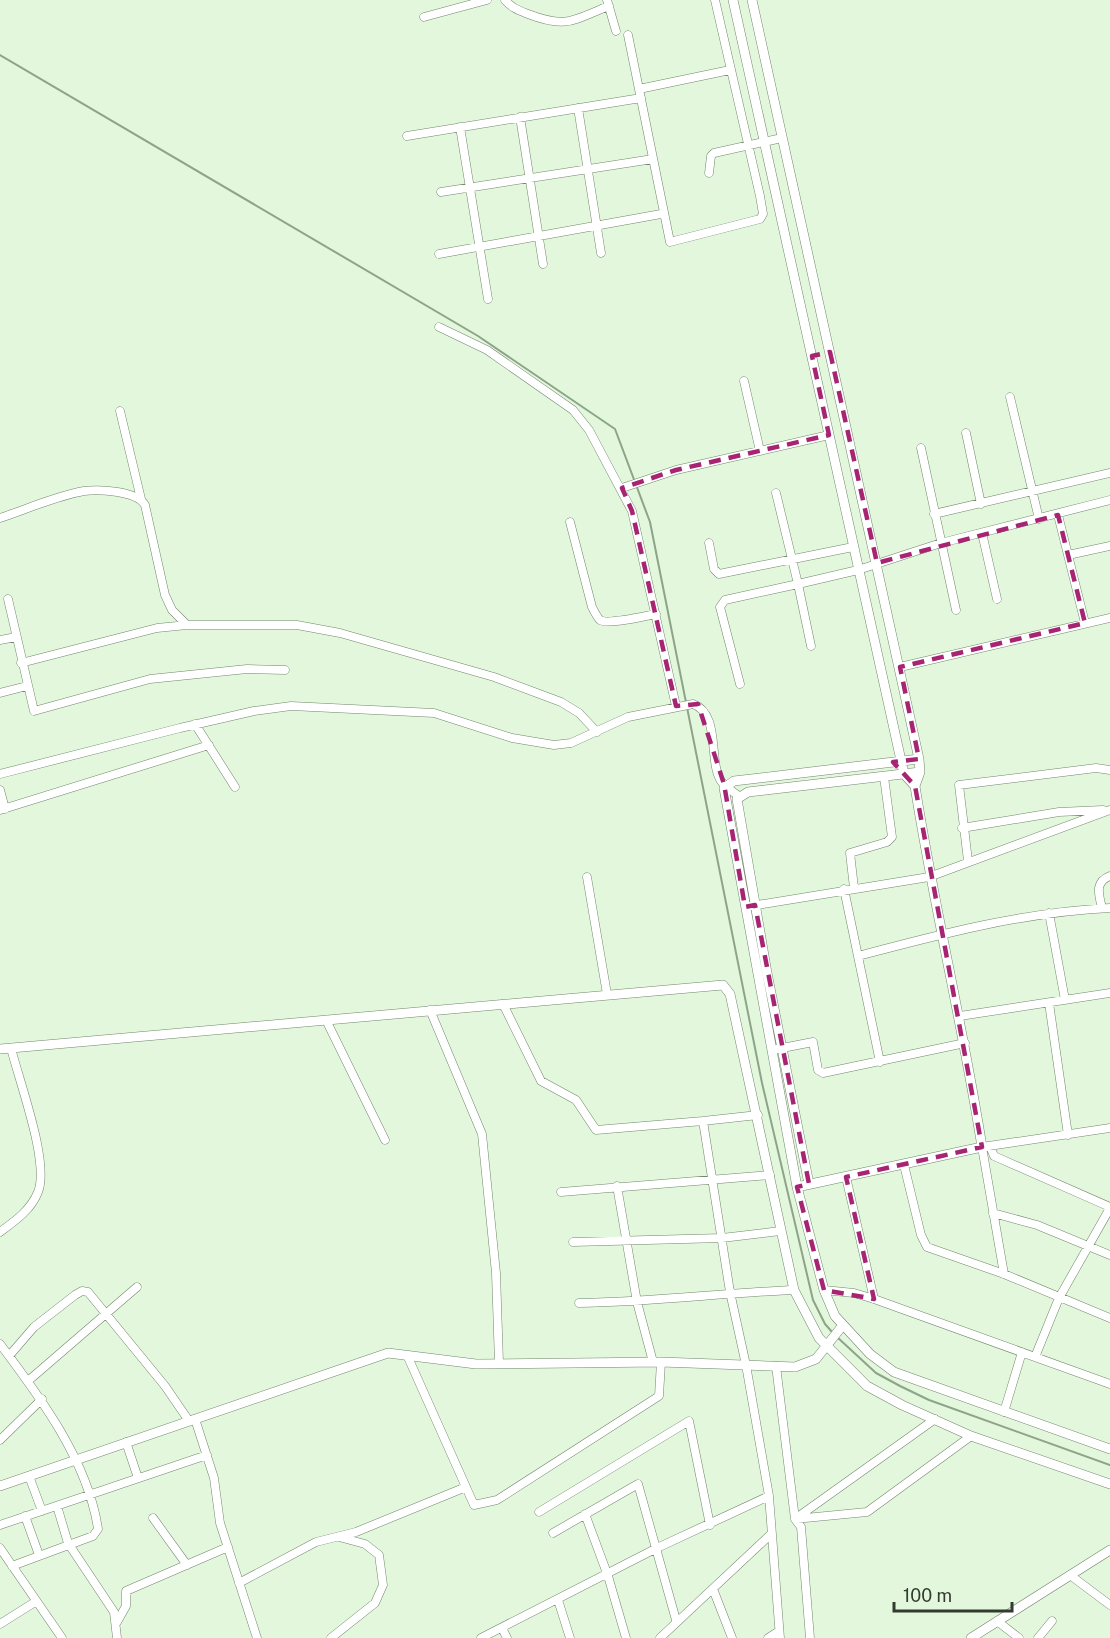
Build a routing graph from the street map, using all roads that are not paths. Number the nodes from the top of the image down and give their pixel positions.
1 (487, 0) edge
2 (505, 0) edge
3 (715, 0) edge
4 (733, 0) edge
5 (752, 0) edge
6 (608, 3) edge
7 (424, 17) dead end
8 (616, 31) dead end
9 (628, 35) dead end
10 (730, 70) junction
11 (639, 89) junction
12 (641, 98) junction
13 (578, 108) junction
14 (776, 109) junction
15 (758, 113) junction
16 (520, 117) junction
17 (460, 127) junction
18 (407, 136) dead end
19 (782, 138) junction
20 (764, 142) junction
21 (748, 146) junction
22 (653, 159) junction
23 (588, 169) junction
24 (709, 173) dead end
25 (530, 178) junction
26 (470, 187) junction
27 (441, 192) dead end
28 (661, 214) dead end
29 (597, 227) junction
30 (539, 237) junction
31 (480, 247) junction
32 (601, 253) dead end
33 (439, 254) dead end
34 (543, 264) dead end
35 (488, 299) dead end
36 (439, 327) dead end
37 (830, 352) junction
38 (812, 356) junction
39 (744, 381) dead end
40 (1010, 397) dead end
41 (120, 411) dead end
42 (966, 433) dead end
43 (829, 435) junction
44 (921, 448) dead end
45 (760, 451) junction
46 (1110, 473) edge
47 (622, 488) junction
48 (1033, 492) junction
49 (776, 494) dead end
50 (141, 498) junction
51 (1110, 500) edge
52 (981, 504) junction
53 (934, 514) junction
54 (1058, 514) junction
55 (0, 518) edge
56 (1039, 519) junction
57 (570, 522) dead end
58 (982, 533) junction
59 (709, 543) dead end
60 (942, 543) junction
61 (1110, 546) edge
62 (854, 547) junction
63 (1068, 555) junction
64 (792, 560) junction
65 (877, 563) junction
66 (858, 570) junction
67 (798, 584) junction
68 (8, 599) dead end
69 (997, 599) dead end
70 (956, 610) dead end
71 (656, 614) junction
72 (1110, 618) edge
73 (1085, 623) junction
74 (187, 625) junction
75 (16, 637) junction
76 (0, 640) edge
77 (812, 646) dead end
78 (21, 663) junction
79 (900, 667) junction
80 (285, 670) dead end
81 (740, 684) dead end
82 (27, 686) junction
83 (0, 693) edge
84 (683, 705) junction
85 (195, 724) junction
86 (597, 732) junction
87 (208, 745) junction
88 (919, 759) junction
89 (902, 761) junction
90 (1110, 770) edge
91 (920, 772) junction
92 (0, 774) edge
93 (904, 774) junction
94 (884, 777) junction
95 (725, 785) junction
96 (915, 786) junction
97 (235, 787) dead end
98 (0, 790) edge
99 (739, 796) junction
100 (3, 809) edge
101 (1110, 810) edge
102 (962, 828) junction
103 (968, 861) junction
104 (1110, 876) edge
105 (587, 877) dead end
106 (929, 877) junction
107 (854, 888) junction
108 (844, 889) junction
109 (755, 905) junction
110 (745, 907) junction
111 (1106, 908) edge
112 (1049, 913) junction
113 (942, 934) junction
114 (858, 956) junction
115 (1110, 993) edge
116 (607, 994) junction
117 (1065, 1000) junction
118 (1049, 1003) junction
119 (503, 1004) junction
120 (430, 1010) junction
121 (960, 1016) junction
122 (326, 1020) junction
123 (965, 1043) junction
124 (782, 1047) junction
125 (0, 1048) edge
126 (10, 1048) junction
127 (772, 1050) junction
128 (880, 1062) junction
129 (758, 1115) junction
130 (704, 1121) junction
131 (1110, 1128) edge
132 (1068, 1135) junction
133 (385, 1140) dead end
134 (986, 1147) junction
135 (904, 1165) junction
136 (770, 1175) junction
137 (846, 1177) junction
138 (711, 1180) junction
139 (809, 1184) junction
140 (617, 1186) junction
141 (797, 1186) junction
142 (561, 1192) dead end
143 (1110, 1208) edge
144 (993, 1213) junction
145 (0, 1232) edge
146 (780, 1232) junction
147 (722, 1238) junction
148 (625, 1240) junction
149 (573, 1242) dead end
150 (1087, 1246) junction
151 (1110, 1255) edge
152 (1004, 1274) junction
153 (137, 1287) dead end
154 (794, 1290) junction
155 (824, 1290) junction
156 (730, 1292) junction
157 (1059, 1298) junction
158 (874, 1299) junction
159 (637, 1302) junction
160 (579, 1303) dead end
161 (105, 1313) junction
162 (1110, 1318) edge
163 (843, 1325) junction
164 (0, 1344) edge
165 (826, 1346) junction
166 (1022, 1352) junction
167 (407, 1355) junction
168 (9, 1356) junction
169 (1035, 1357) junction
170 (657, 1362) junction
171 (499, 1363) junction
172 (746, 1365) junction
173 (776, 1366) junction
174 (28, 1381) junction
175 (1110, 1384) edge
176 (42, 1399) junction
177 (1004, 1412) junction
178 (935, 1419) junction
179 (192, 1420) junction
180 (971, 1436) junction
181 (0, 1440) edge
182 (126, 1442) junction
183 (1110, 1449) edge
184 (207, 1455) junction
185 (74, 1460) junction
186 (29, 1476) junction
187 (138, 1478) junction
188 (1110, 1484) edge
189 (0, 1486) edge
190 (466, 1487) junction
191 (88, 1495) junction
192 (768, 1496) junction
193 (57, 1506) junction
194 (42, 1510) junction
195 (540, 1512) dead end
196 (585, 1514) junction
197 (25, 1516) junction
198 (153, 1518) dead end
199 (795, 1519) junction
200 (0, 1525) edge
201 (710, 1525) junction
202 (553, 1533) dead end
203 (770, 1535) junction
204 (337, 1536) junction
205 (68, 1543) junction
206 (228, 1547) junction
207 (0, 1548) edge
208 (657, 1548) junction
209 (1110, 1550) edge
210 (39, 1555) junction
211 (187, 1565) junction
212 (12, 1566) junction
213 (608, 1575) junction
214 (1070, 1575) junction
215 (239, 1583) junction
216 (713, 1589) junction
217 (558, 1600) junction
218 (35, 1602) junction
219 (1110, 1605) edge
220 (676, 1620) junction
221 (1052, 1621) dead end
222 (117, 1622) junction
223 (997, 1622) junction
224 (0, 1624) edge
225 (502, 1628) junction
226 (780, 1634) edge
227 (62, 1638) edge
228 (117, 1638) edge
229 (257, 1638) edge
230 (331, 1638) edge
231 (481, 1638) edge
232 (507, 1638) edge
233 (570, 1638) edge
234 (626, 1638) edge
235 (660, 1638) edge
236 (732, 1638) edge
237 (768, 1638) edge
238 (810, 1638) edge
239 (971, 1638) edge
240 (1019, 1638) edge
241 (1038, 1638) edge

1 - 7 street
2 - 6 street
3 - 10 street
4 - 15 street
5 - 14 street
6 - 8 street
9 - 11 street
10 - 11 street
10 - 21 street
11 - 12 street
12 - 13 street
12 - 22 street
13 - 16 street
13 - 23 street
14 - 15 street
14 - 19 street
15 - 20 street
16 - 17 street
16 - 25 street
17 - 18 street
17 - 26 street
19 - 20 street
19 - 37 street
20 - 21 street
20 - 38 street
21 - 22 street
21 - 24 street
22 - 23 street
23 - 25 street
23 - 29 street
25 - 26 street
25 - 30 street
26 - 27 street
26 - 31 street
28 - 29 street
29 - 30 street
29 - 32 street
30 - 31 street
30 - 34 street
31 - 33 street
31 - 35 street
36 - 47 street
37 - 38 street
37 - 65 street
38 - 43 street
39 - 45 street
40 - 48 street
41 - 50 street
42 - 52 street
43 - 45 street
43 - 62 street
44 - 53 street
45 - 47 street
46 - 48 street
47 - 71 street
48 - 52 street
48 - 56 street
49 - 64 street
50 - 55 street
50 - 74 street
51 - 54 street
52 - 53 street
53 - 60 street
54 - 56 street
54 - 63 street
56 - 58 street
57 - 71 street
58 - 60 street
58 - 69 street
59 - 64 street
60 - 65 street
60 - 70 street
61 - 63 street
62 - 64 street
62 - 66 street
63 - 73 street
64 - 67 street
65 - 66 street
65 - 79 street
66 - 67 street
66 - 89 street
67 - 77 street
67 - 81 street
68 - 75 street
71 - 84 street
72 - 73 street
73 - 79 street
74 - 78 street
74 - 86 street
75 - 76 street
75 - 78 street
78 - 82 street
79 - 88 street
80 - 82 street
82 - 83 street
84 - 86 street
84 - 95 street
85 - 86 street
85 - 87 street
85 - 92 street
87 - 97 street
87 - 100 street
88 - 89 street
88 - 91 street
89 - 93 street
89 - 95 street
90 - 102 street
91 - 93 street
91 - 96 street
93 - 94 street
93 - 96 street
94 - 99 street
94 - 107 street
95 - 99 street
95 - 110 street
96 - 106 street
98 - 100 street
99 - 109 street
101 - 102 street
101 - 103 street
102 - 103 street
103 - 106 street
104 - 111 street
105 - 116 street
106 - 107 street
106 - 113 street
107 - 108 street
108 - 109 street
108 - 114 street
109 - 110 street
109 - 124 street
110 - 127 street
111 - 112 street
112 - 113 street
112 - 117 street
113 - 114 street
113 - 121 street
114 - 128 street
115 - 117 street
116 - 119 street
116 - 129 street
117 - 118 street
118 - 121 street
118 - 132 street
119 - 120 street
119 - 130 street
120 - 122 street
120 - 171 street
121 - 123 street
122 - 126 street
122 - 133 street
123 - 128 street
123 - 134 street
124 - 127 street
124 - 128 street
124 - 139 street
125 - 126 street
126 - 145 street
127 - 141 street
129 - 130 street
129 - 136 street
130 - 138 street
131 - 132 street
132 - 134 street
134 - 135 street
134 - 143 street
134 - 144 street
135 - 137 street
135 - 152 street
136 - 138 street
136 - 146 street
137 - 139 street
137 - 158 street
138 - 140 street
138 - 147 street
139 - 141 street
140 - 142 street
140 - 148 street
141 - 155 street
143 - 150 street
144 - 150 street
144 - 152 street
146 - 147 street
146 - 154 street
147 - 148 street
147 - 156 street
148 - 149 street
148 - 159 street
150 - 151 street
150 - 157 street
152 - 157 street
153 - 161 street
154 - 156 street
154 - 165 street
155 - 158 street
155 - 163 street
156 - 159 street
156 - 172 street
157 - 162 street
157 - 169 street
158 - 166 street
159 - 160 street
159 - 170 street
161 - 168 street
161 - 174 street
161 - 179 street
163 - 165 street
163 - 177 street
164 - 168 street
165 - 173 street
165 - 178 street
166 - 169 street
166 - 177 street
167 - 171 street
167 - 179 street
167 - 190 street
168 - 174 street
169 - 175 street
170 - 171 street
170 - 172 street
170 - 190 street
172 - 173 street
172 - 192 street
173 - 199 street
174 - 176 street
176 - 181 street
176 - 185 street
177 - 183 street
178 - 180 street
178 - 199 street
179 - 182 street
179 - 184 street
180 - 188 street
180 - 199 street
182 - 185 street
182 - 187 street
184 - 187 street
184 - 206 street
185 - 186 street
185 - 191 street
186 - 189 street
186 - 194 street
187 - 191 street
190 - 204 street
191 - 193 street
191 - 205 street
192 - 201 street
192 - 203 street
193 - 194 street
193 - 205 street
194 - 197 street
195 - 201 street
196 - 202 street
196 - 208 street
196 - 213 street
197 - 200 street
197 - 210 street
198 - 211 street
199 - 238 street
201 - 208 street
203 - 216 street
203 - 226 street
204 - 215 street
204 - 230 street
205 - 210 street
205 - 222 street
206 - 211 street
206 - 215 street
207 - 212 street
208 - 213 street
208 - 220 street
209 - 214 street
210 - 212 street
211 - 222 street
212 - 218 street
213 - 217 street
213 - 234 street
214 - 219 street
214 - 223 street
215 - 229 street
216 - 220 street
216 - 236 street
217 - 225 street
217 - 233 street
218 - 224 street
218 - 227 street
220 - 235 street
221 - 241 street
222 - 228 street
223 - 239 street
223 - 240 street
225 - 231 street
225 - 232 street
226 - 237 street

